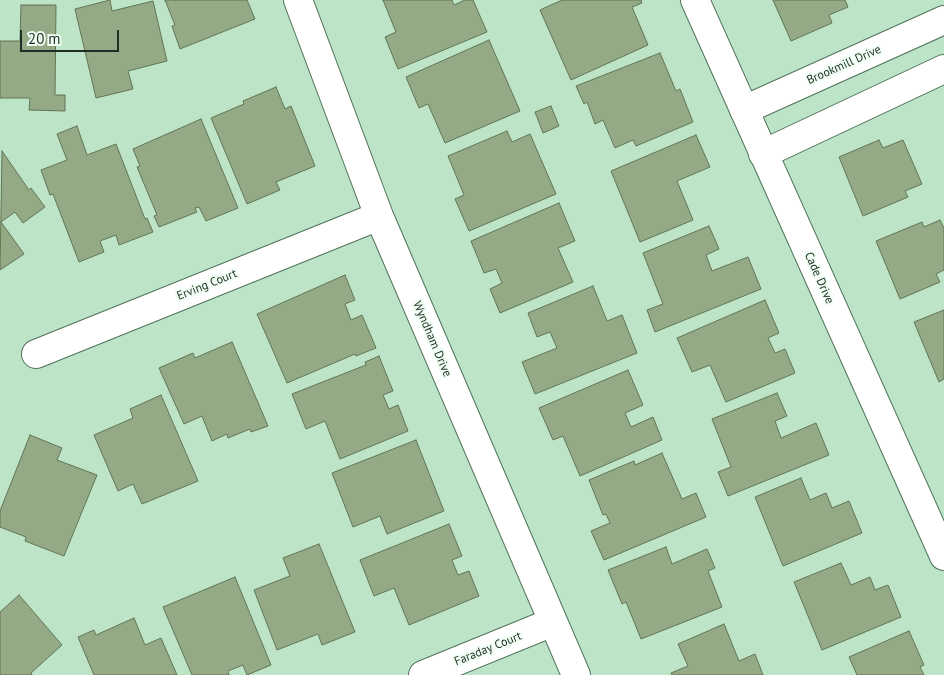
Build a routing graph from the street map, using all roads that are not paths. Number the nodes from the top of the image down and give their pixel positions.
1 (298, 0) edge
2 (695, 0) edge
3 (944, 20) edge
4 (944, 69) edge
5 (744, 110) junction
6 (764, 154) junction
7 (379, 216) junction
8 (36, 354) dead end
9 (944, 556) edge
10 (553, 622) junction
11 (423, 675) edge
12 (576, 675) edge

1 - 7 street, Wyndham Drive
2 - 5 street, Cade Drive
3 - 5 street, Brookmill Drive
4 - 6 street
5 - 6 street, Cade Drive
6 - 9 street, Cade Drive
7 - 8 street, Erving Court
7 - 10 street, Wyndham Drive
10 - 11 street, Faraday Court
10 - 12 street, Wyndham Drive

